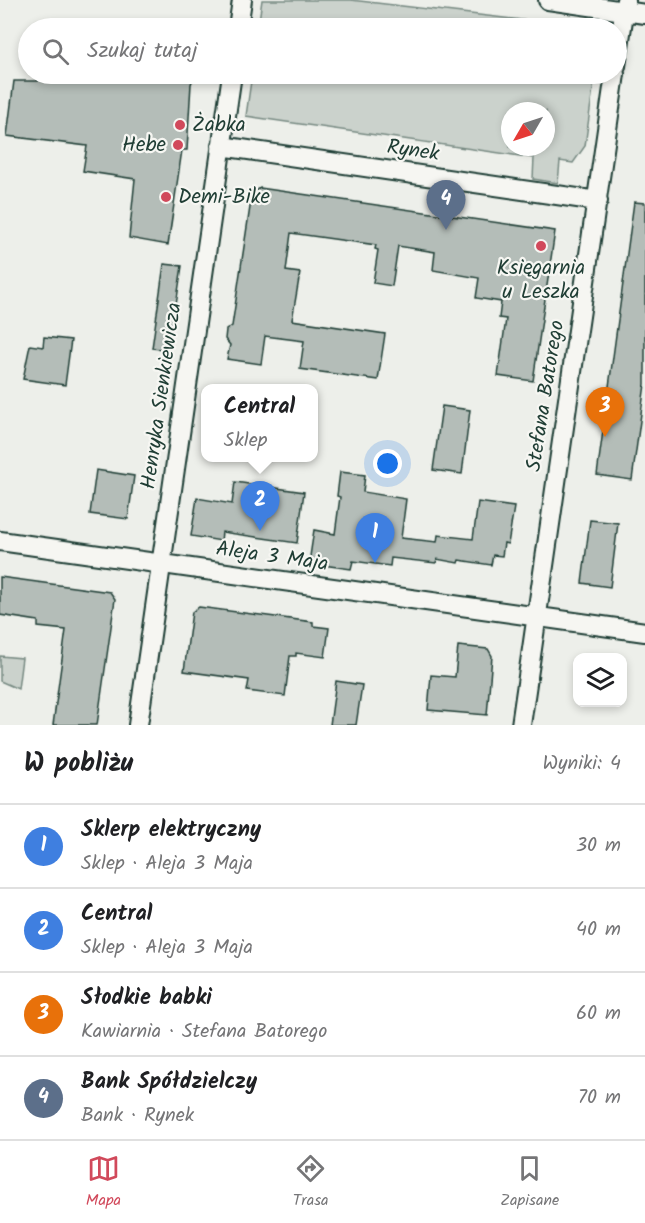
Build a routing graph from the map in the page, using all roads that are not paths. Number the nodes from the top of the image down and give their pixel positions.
1 (242, 0) edge
2 (548, 0) edge
3 (625, 5) edge
4 (645, 14) edge
5 (239, 18) edge
6 (230, 84) edge
7 (614, 84) edge
8 (221, 146) junction
9 (598, 201) junction
10 (0, 542) edge
11 (161, 564) junction
12 (537, 616) junction
13 (645, 632) edge
14 (138, 725) edge
15 (521, 725) edge

1 - 5 street
2 - 3 street
3 - 4 street
6 - 8 street, Henryka Sienkiewicza
7 - 9 street, Stefana Batorego
8 - 9 street, Rynek
8 - 11 street, Henryka Sienkiewicza
9 - 12 street, Stefana Batorego
10 - 11 street, Aleja 3 Maja
11 - 12 street, Aleja 3 Maja
11 - 14 street, Henryka Sienkiewicza
12 - 13 street, Aleja 3 Maja
12 - 15 street, Stefana Batorego

